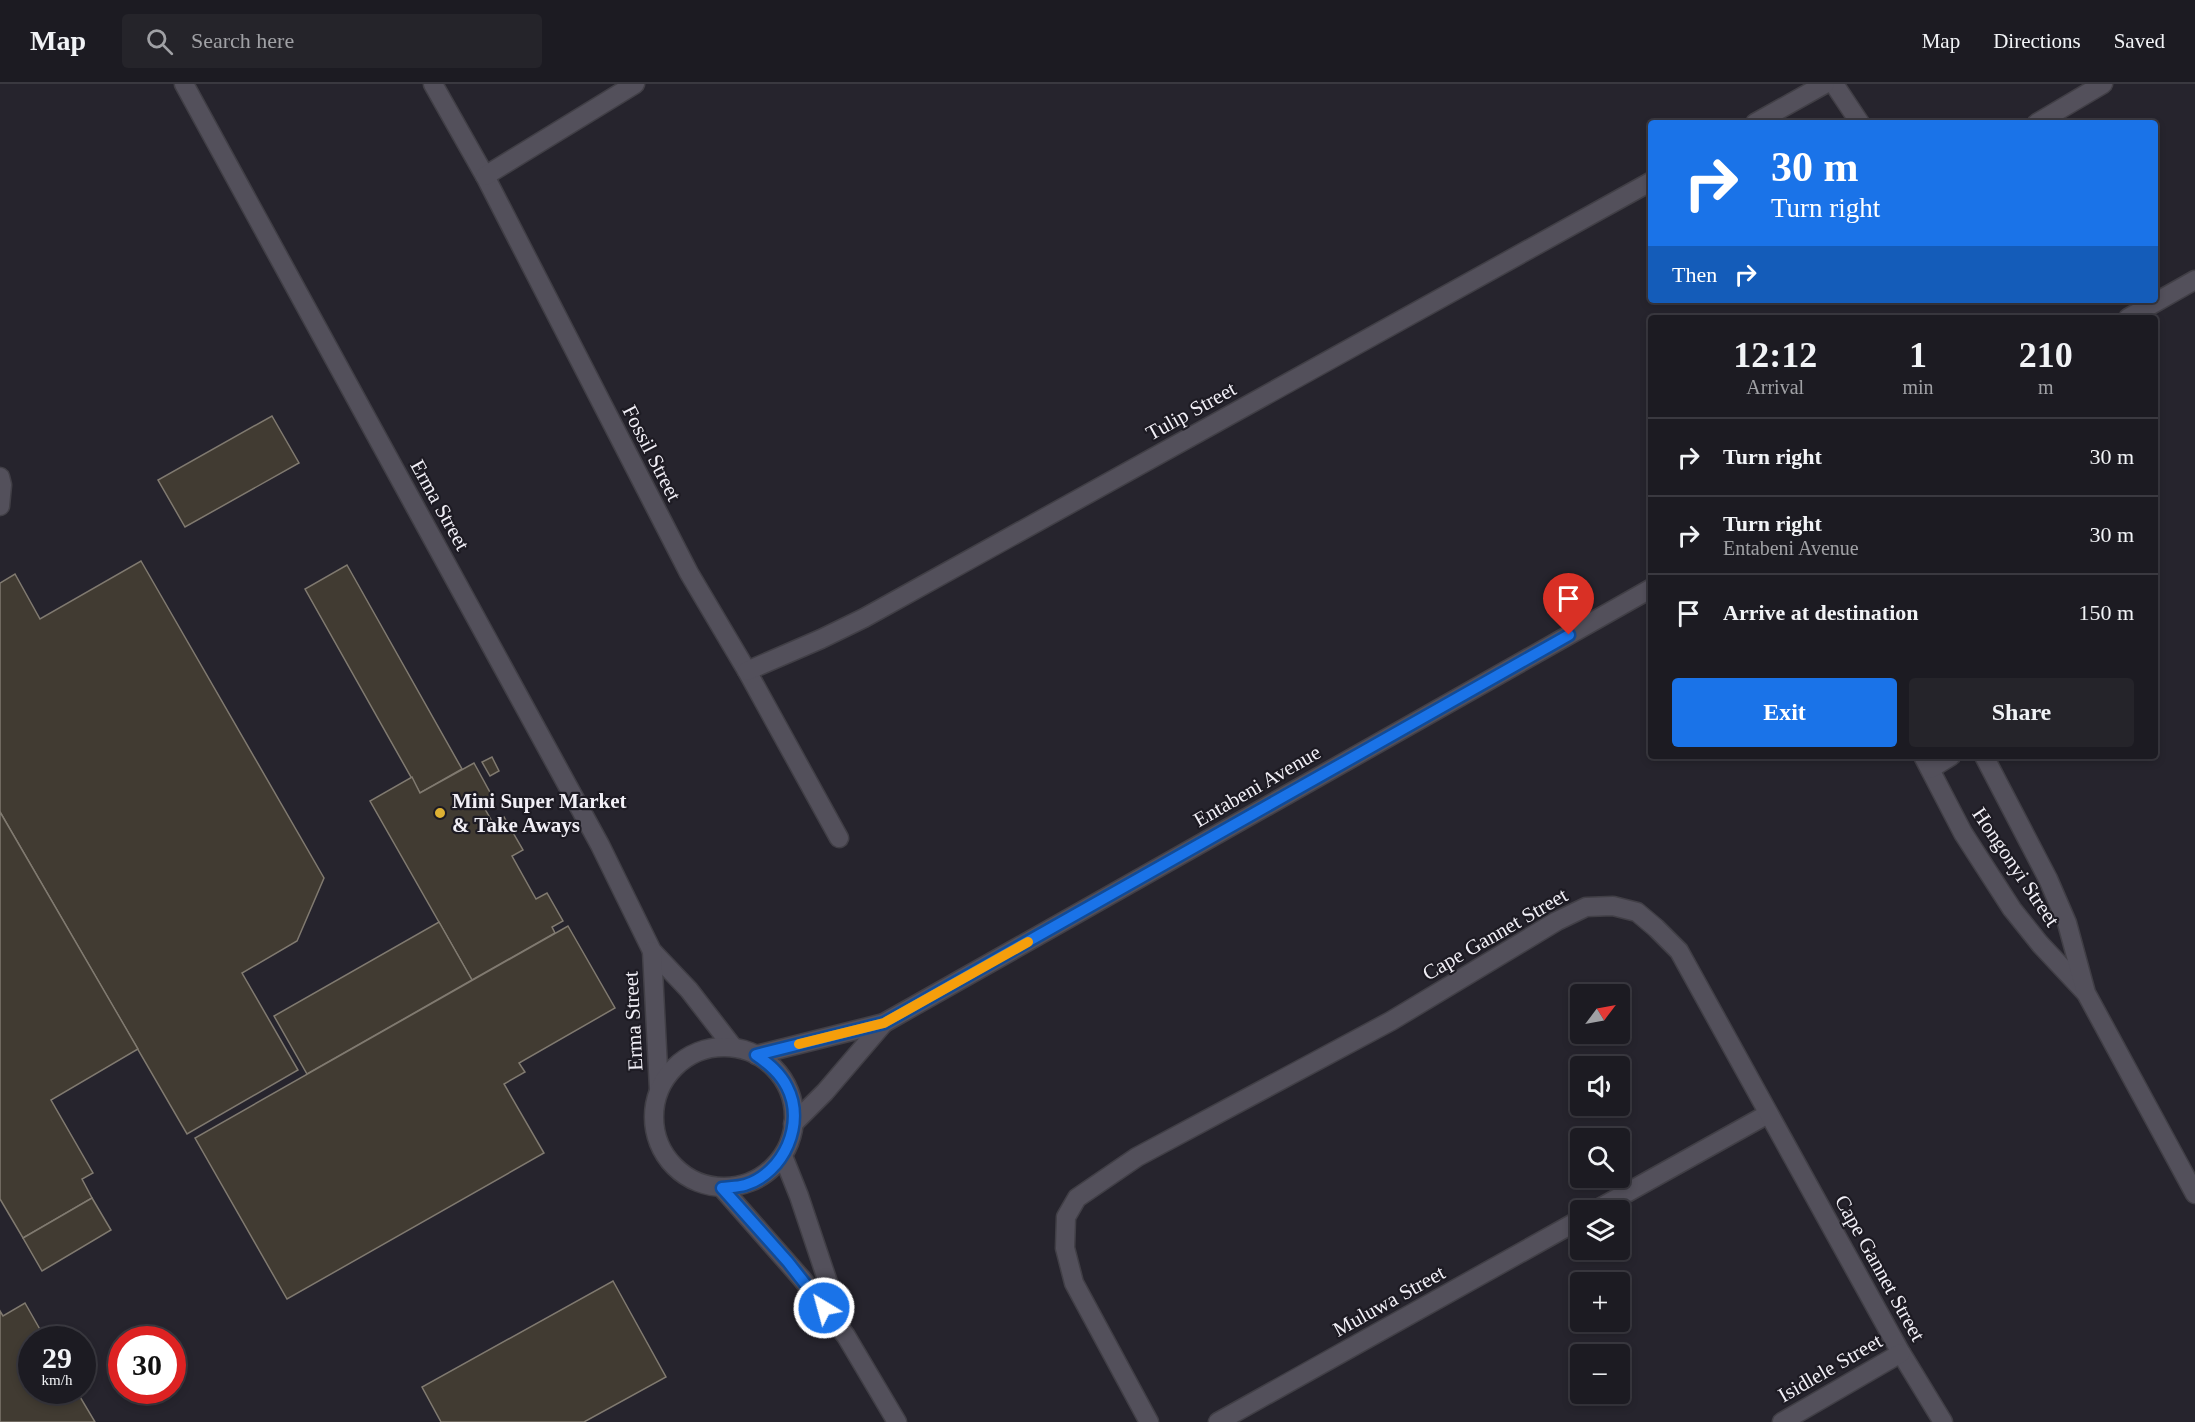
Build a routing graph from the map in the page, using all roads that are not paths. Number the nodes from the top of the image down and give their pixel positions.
1 (184, 84) edge
2 (433, 84) edge
3 (635, 84) edge
4 (1825, 84) edge
5 (1834, 84) edge
6 (2103, 84) edge
7 (1760, 120) edge
8 (1858, 120) edge
9 (2042, 120) edge
10 (485, 176) junction
11 (1648, 183) edge
12 (2195, 280) edge
13 (2158, 301) edge
14 (2154, 303) edge
15 (2133, 315) edge
16 (0, 477) edge
17 (0, 506) edge
18 (1648, 590) edge
19 (747, 670) junction
20 (1986, 759) edge
21 (1926, 762) edge
22 (840, 838) dead end
23 (652, 951) junction
24 (2086, 993) junction
25 (884, 1023) junction
26 (734, 1047) junction
27 (756, 1055) junction
28 (659, 1089) junction
29 (1768, 1114) junction
30 (793, 1124) junction
31 (783, 1156) junction
32 (722, 1188) junction
33 (2195, 1194) edge
34 (1614, 1200) edge
35 (1570, 1225) edge
36 (846, 1336) junction
37 (1901, 1353) junction
38 (897, 1422) edge
39 (1149, 1422) edge
40 (1218, 1422) edge
41 (1782, 1422) edge
42 (1943, 1422) edge

1 - 23 street, Erma Street
2 - 10 street, Fossil Street
3 - 10 street
4 - 7 street
5 - 8 street
6 - 9 street
10 - 19 street, Fossil Street
11 - 19 street, Tulip Street
12 - 13 street
14 - 15 street
16 - 17 street
18 - 25 street, Entabeni Avenue
19 - 22 street, Fossil Street
20 - 24 street, Hongonyi Street
21 - 24 street, Hongonyi Street
23 - 26 street, Erma Street
23 - 28 street, Erma Street
24 - 33 street, Hongonyi Street
25 - 27 street, Entabeni Avenue
25 - 30 street, Entabeni Avenue
26 - 27 street
26 - 28 street
27 - 30 street
28 - 32 street
29 - 34 street
29 - 37 street, Cape Gannet Street
29 - 39 street, Cape Gannet Street
30 - 31 street
31 - 32 street
31 - 36 street
32 - 36 street
35 - 40 street, Muluwa Street
36 - 38 street
37 - 41 street, Isidlele Street
37 - 42 street, Cape Gannet Street

